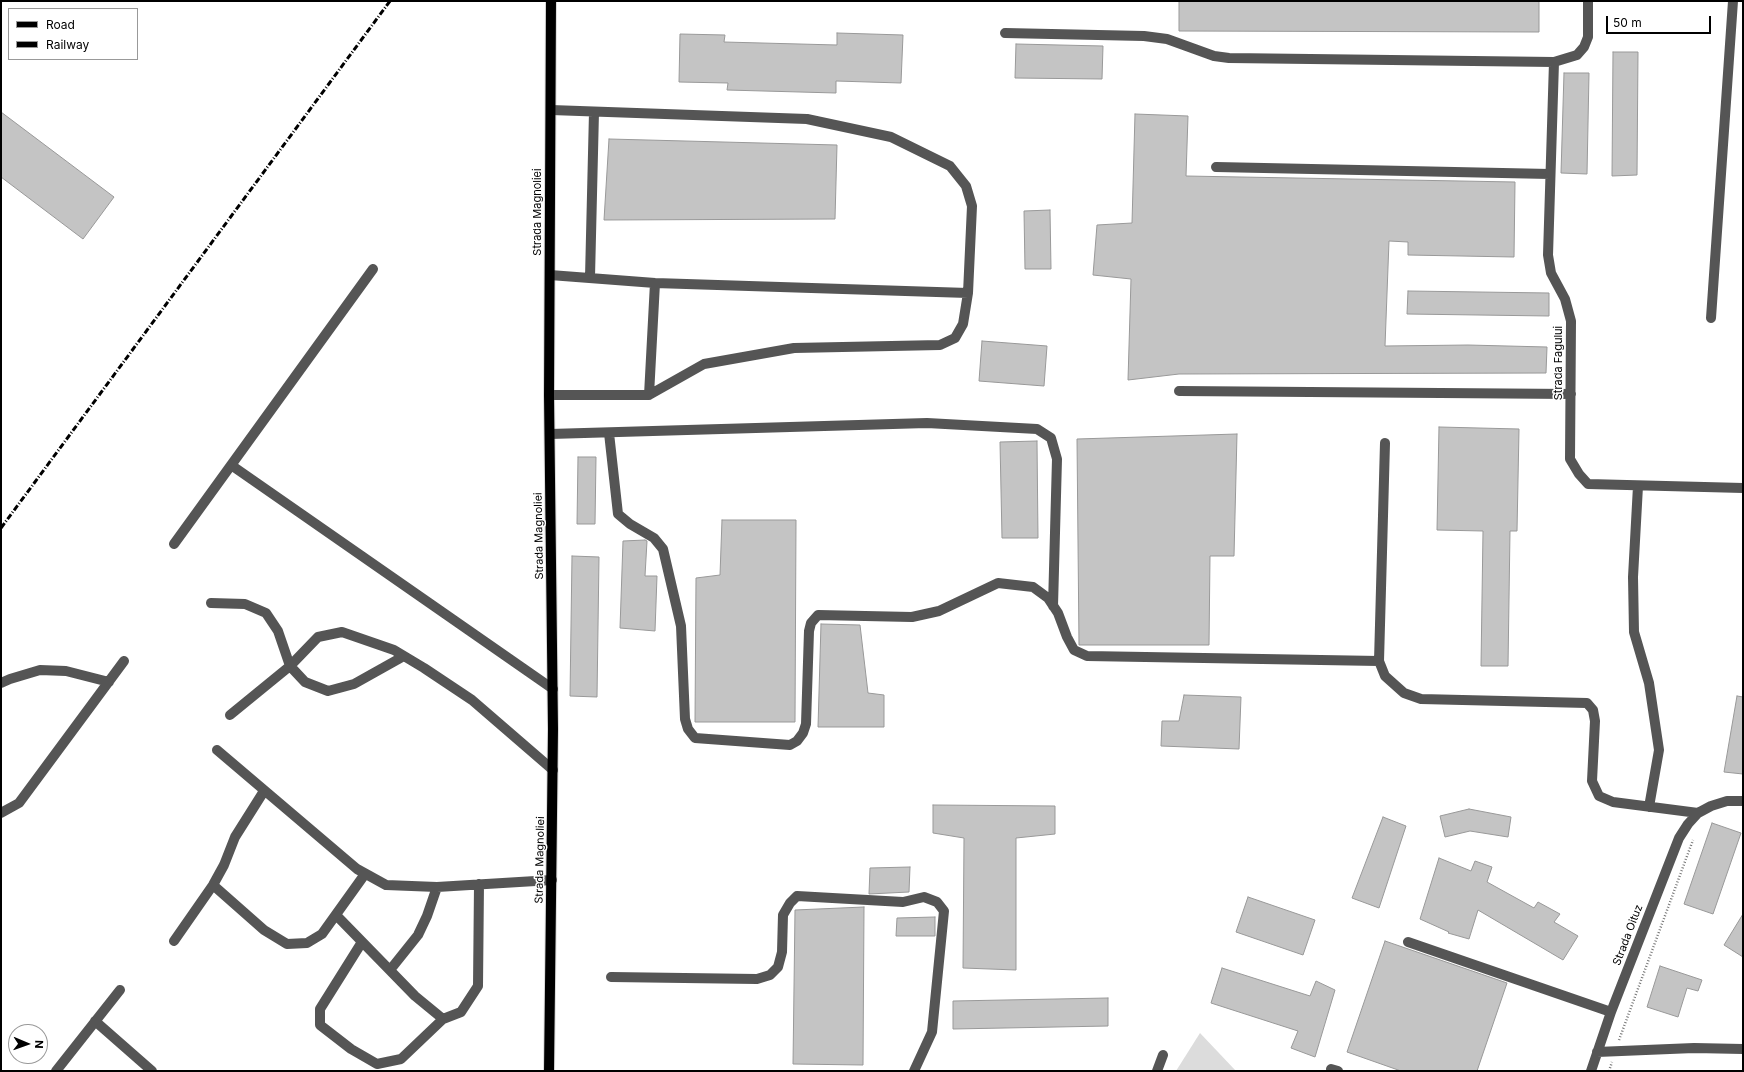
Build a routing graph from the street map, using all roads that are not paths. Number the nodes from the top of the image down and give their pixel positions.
1 (551, 1) edge
2 (1588, 1) edge
3 (1733, 1) edge
4 (1005, 33) dead end
5 (1554, 62) junction
6 (551, 110) junction
7 (594, 112) junction
8 (1216, 167) dead end
9 (1550, 174) junction
10 (373, 269) dead end
11 (550, 275) junction
12 (590, 277) junction
13 (655, 283) junction
14 (968, 293) junction
15 (1711, 318) dead end
16 (1179, 391) dead end
17 (1571, 394) junction
18 (549, 395) junction
19 (649, 395) junction
20 (609, 433) junction
21 (550, 434) junction
22 (1385, 443) dead end
23 (231, 465) junction
24 (1638, 486) junction
25 (1743, 488) edge
26 (174, 544) dead end
27 (211, 603) dead end
28 (1053, 606) junction
29 (404, 656) junction
30 (124, 661) dead end
31 (1379, 661) junction
32 (290, 666) junction
33 (109, 682) junction
34 (1, 683) edge
35 (553, 689) junction
36 (230, 715) dead end
37 (217, 750) dead end
38 (553, 770) junction
39 (264, 791) junction
40 (1743, 801) edge
41 (1650, 807) junction
42 (1, 813) edge
43 (1698, 813) junction
44 (365, 874) junction
45 (552, 880) junction
46 (479, 884) junction
47 (213, 886) junction
48 (438, 886) junction
49 (336, 915) junction
50 (174, 941) dead end
51 (362, 942) junction
52 (1408, 942) dead end
53 (390, 970) junction
54 (611, 977) dead end
55 (120, 990) dead end
56 (1611, 1012) junction
57 (443, 1019) junction
58 (95, 1021) junction
59 (1743, 1049) edge
60 (1597, 1052) junction
61 (1163, 1055) dead end
62 (56, 1071) edge
63 (152, 1071) edge
64 (549, 1071) edge
65 (914, 1071) edge
66 (1158, 1071) edge
67 (1590, 1071) edge

1 - 6 main road, Strada Magnoliei
2 - 5 street
3 - 15 street
4 - 5 street
5 - 9 street, Strada Fagului
6 - 7 street
6 - 11 main road, Strada Magnoliei
7 - 12 street
7 - 14 street
8 - 9 street
9 - 17 street, Strada Fagului
10 - 23 street
11 - 12 street
11 - 18 main road, Strada Magnoliei
12 - 13 street
13 - 14 street
13 - 19 street
14 - 19 street
16 - 17 street
17 - 24 street, Strada Fagului
18 - 19 street
18 - 21 main road, Strada Magnoliei
20 - 21 street
20 - 28 street
20 - 28 street
21 - 35 main road, Strada Magnoliei
22 - 31 street
23 - 26 street
23 - 35 street
24 - 25 street, Strada Fagului
24 - 41 street
27 - 32 street
28 - 31 street
29 - 32 street
29 - 32 street
29 - 38 street
30 - 33 street
31 - 41 street
32 - 36 street
33 - 34 street
33 - 42 street
35 - 38 main road, Strada Magnoliei
37 - 39 street
38 - 45 main road, Strada Magnoliei
39 - 44 street
39 - 47 street
40 - 43 street
41 - 43 street
43 - 56 street, Strada Oituz
44 - 48 street
44 - 49 street
45 - 46 street
45 - 64 main road, Strada Magnoliei
46 - 48 street
46 - 57 street
47 - 49 street
47 - 50 street
48 - 53 street
49 - 51 street
51 - 53 street
51 - 57 street
52 - 56 street
53 - 57 street
54 - 65 street
55 - 58 street
56 - 60 street, Strada Oituz
58 - 62 street
58 - 63 street
59 - 60 street
60 - 67 street, Strada Oituz
61 - 66 street

